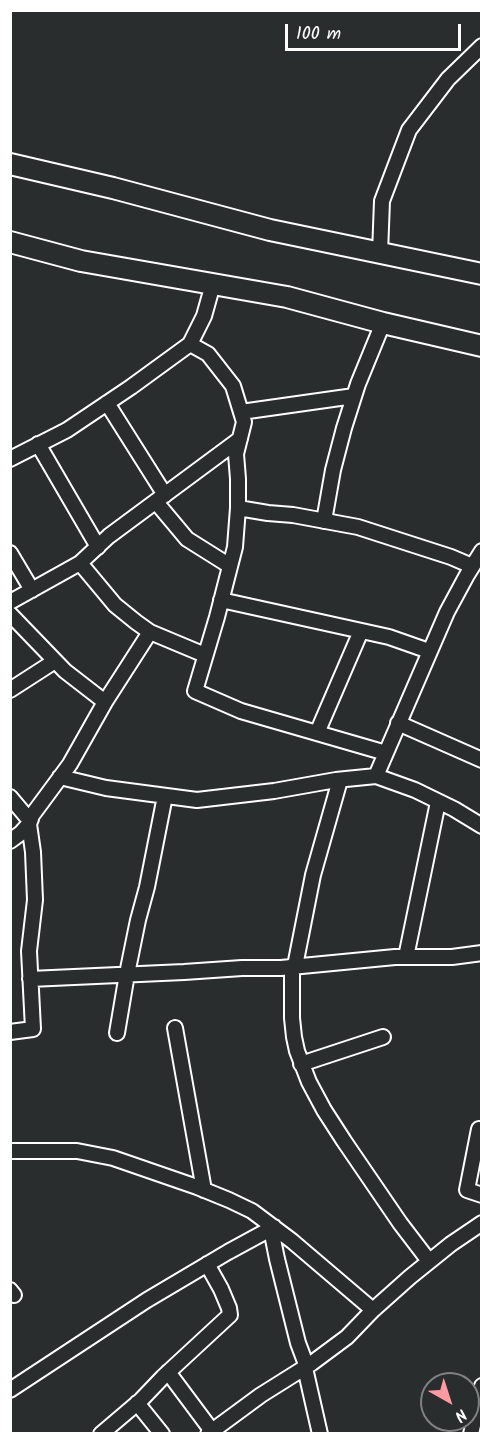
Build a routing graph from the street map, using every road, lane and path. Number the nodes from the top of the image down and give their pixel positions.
1 (482, 46) edge
2 (10, 164) edge
3 (10, 242) edge
4 (380, 253) junction
5 (482, 274) edge
6 (213, 284) junction
7 (383, 323) junction
8 (190, 344) junction
9 (482, 346) edge
10 (354, 396) junction
11 (107, 403) junction
12 (241, 412) junction
13 (240, 439) junction
14 (38, 444) junction
15 (10, 459) edge
16 (160, 498) junction
17 (238, 508) junction
18 (324, 521) junction
19 (98, 547) junction
20 (482, 551) edge
21 (10, 553) edge
22 (80, 563) junction
23 (230, 566) junction
24 (472, 566) junction
25 (32, 590) junction
26 (221, 600) junction
27 (10, 602) edge
28 (10, 614) edge
29 (361, 631) junction
30 (150, 632) junction
31 (429, 651) junction
32 (205, 655) junction
33 (55, 661) junction
34 (10, 690) edge
35 (105, 702) junction
36 (398, 723) junction
37 (317, 733) junction
38 (386, 753) junction
39 (482, 760) edge
40 (376, 776) junction
41 (60, 777) junction
42 (340, 780) junction
43 (165, 796) junction
44 (10, 797) edge
45 (438, 802) junction
46 (31, 819) junction
47 (482, 826) edge
48 (10, 841) edge
49 (482, 953) edge
50 (406, 957) junction
51 (294, 966) junction
52 (127, 974) junction
53 (30, 979) junction
54 (175, 1028) dead end
55 (10, 1032) edge
56 (117, 1033) dead end
57 (383, 1037) dead end
58 (301, 1064) junction
59 (479, 1129) dead end
60 (10, 1151) edge
61 (204, 1190) junction
62 (482, 1195) edge
63 (482, 1223) edge
64 (273, 1228) junction
65 (429, 1262) junction
66 (207, 1264) junction
67 (373, 1310) junction
68 (306, 1367) junction
69 (168, 1372) junction
70 (10, 1389) edge
71 (137, 1403) junction
72 (116, 1429) edge
73 (210, 1432) edge
74 (101, 1434) edge
75 (162, 1434) edge
76 (320, 1434) edge

1 - 4 street
2 - 4 main road
3 - 6 main road
4 - 5 main road
6 - 7 main road
6 - 8 street
7 - 9 main road
7 - 10 street
8 - 11 street
8 - 12 street
10 - 12 street
10 - 18 street
11 - 14 street
11 - 16 street
12 - 13 street
13 - 16 street
13 - 17 street
14 - 15 street
14 - 19 street
16 - 19 street
16 - 23 street
17 - 18 street
17 - 23 street
18 - 24 street
19 - 22 street
20 - 24 street
21 - 25 street
22 - 25 street
22 - 30 street
23 - 26 street
24 - 31 street
25 - 27 street
26 - 29 street
26 - 32 street
28 - 33 street
29 - 31 street
29 - 37 street
30 - 32 street
30 - 35 street
31 - 36 street
32 - 37 street
33 - 34 street
33 - 35 street
35 - 41 street
36 - 38 street
36 - 39 street
37 - 38 street
38 - 40 street
40 - 42 street
40 - 45 street
41 - 43 street
41 - 46 street
42 - 43 street
42 - 51 street
43 - 52 street
44 - 46 street
45 - 47 street
45 - 50 street
46 - 48 street
46 - 53 street
49 - 50 street
50 - 51 street
51 - 52 street
51 - 58 street
52 - 53 street
52 - 56 street
53 - 55 street
54 - 61 street
57 - 58 street
58 - 65 street
59 - 62 street
60 - 61 street
61 - 64 street
63 - 65 street
64 - 66 street
64 - 67 street
64 - 68 street
65 - 67 street
66 - 69 street
66 - 70 street
67 - 68 street
68 - 73 street
68 - 76 street
69 - 71 street
69 - 73 street
71 - 72 street
71 - 75 street
72 - 74 street

